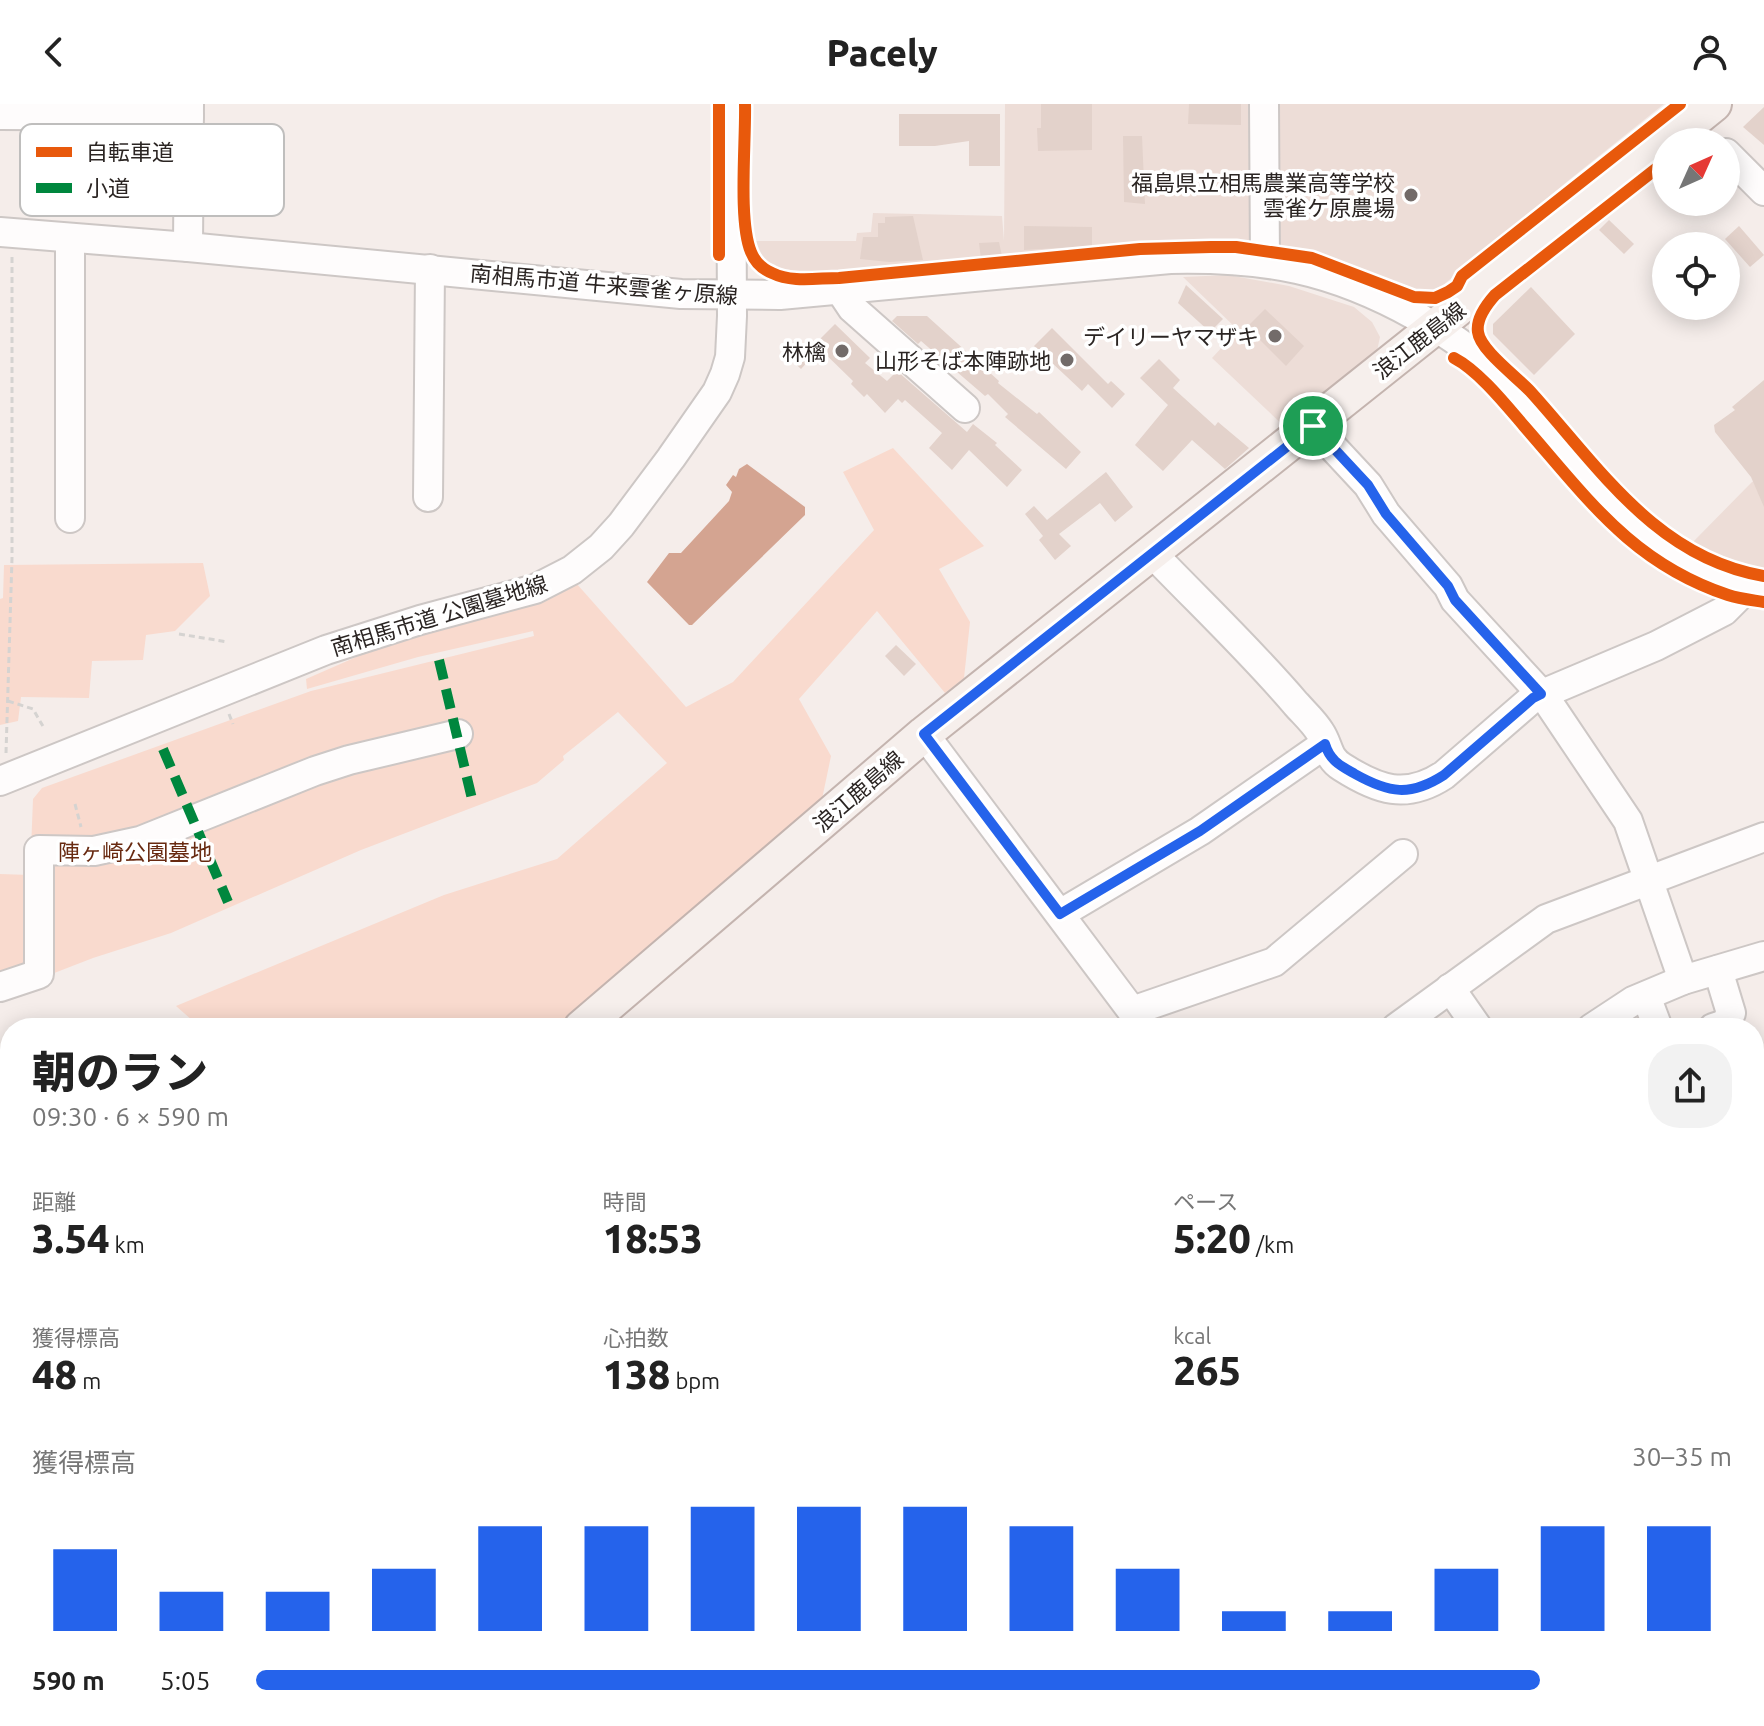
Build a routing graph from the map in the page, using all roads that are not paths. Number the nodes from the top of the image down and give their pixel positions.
1 (731, 104) edge
2 (1264, 104) edge
3 (189, 110) edge
4 (0, 115) edge
5 (1652, 153) edge
6 (1740, 167) edge
7 (1764, 191) edge
8 (188, 216) edge
9 (6, 233) edge
10 (70, 238) junction
11 (188, 247) junction
12 (1265, 261) junction
13 (430, 269) junction
14 (840, 290) junction
15 (732, 296) junction
16 (1435, 327) junction
17 (965, 408) dead end
18 (1313, 426) junction
19 (428, 497) dead end
20 (70, 518) dead end
21 (1152, 553) junction
22 (1754, 586) edge
23 (1541, 694) junction
24 (458, 734) dead end
25 (924, 734) junction
26 (1325, 744) junction
27 (2, 780) edge
28 (1764, 837) edge
29 (1403, 854) dead end
30 (1649, 881) junction
31 (1060, 914) junction
32 (1764, 956) edge
33 (1718, 970) junction
34 (1683, 980) junction
35 (0, 987) edge
36 (1450, 988) junction
37 (1646, 996) junction
38 (593, 1018) edge
39 (1410, 1018) edge
40 (1471, 1018) edge
41 (1609, 1018) edge
42 (1654, 1018) edge
43 (1728, 1018) edge

1 - 15 street, 南相馬市道 公園墓地線
2 - 12 street
3 - 4 street
5 - 16 main road, 浪江鹿島線
6 - 7 street
8 - 11 street
9 - 10 street, 南相馬市道 牛来雲雀ヶ原線
10 - 11 street, 南相馬市道 牛来雲雀ヶ原線
10 - 20 street
11 - 13 street, 南相馬市道 牛来雲雀ヶ原線
12 - 14 street, 南相馬市道 牛来雲雀ヶ原線
12 - 16 street, 南相馬市道 牛来雲雀ヶ原線
13 - 15 street, 南相馬市道 牛来雲雀ヶ原線
13 - 19 street
14 - 15 street, 南相馬市道 牛来雲雀ヶ原線
14 - 17 street
15 - 27 street, 南相馬市道 公園墓地線
16 - 18 main road, 浪江鹿島線
16 - 22 street, 南相馬市道 牛来雲雀ヶ原線
18 - 21 main road, 浪江鹿島線
18 - 23 street
21 - 25 main road, 浪江鹿島線
21 - 26 street
22 - 23 street
23 - 26 street
23 - 30 street
24 - 35 street
25 - 31 street
25 - 38 main road, 浪江鹿島線
26 - 31 street
28 - 30 street
29 - 31 street
30 - 34 street
30 - 36 street
32 - 33 street
33 - 34 street
33 - 43 street
34 - 37 street
36 - 39 street
36 - 40 street
37 - 41 street
37 - 42 street

